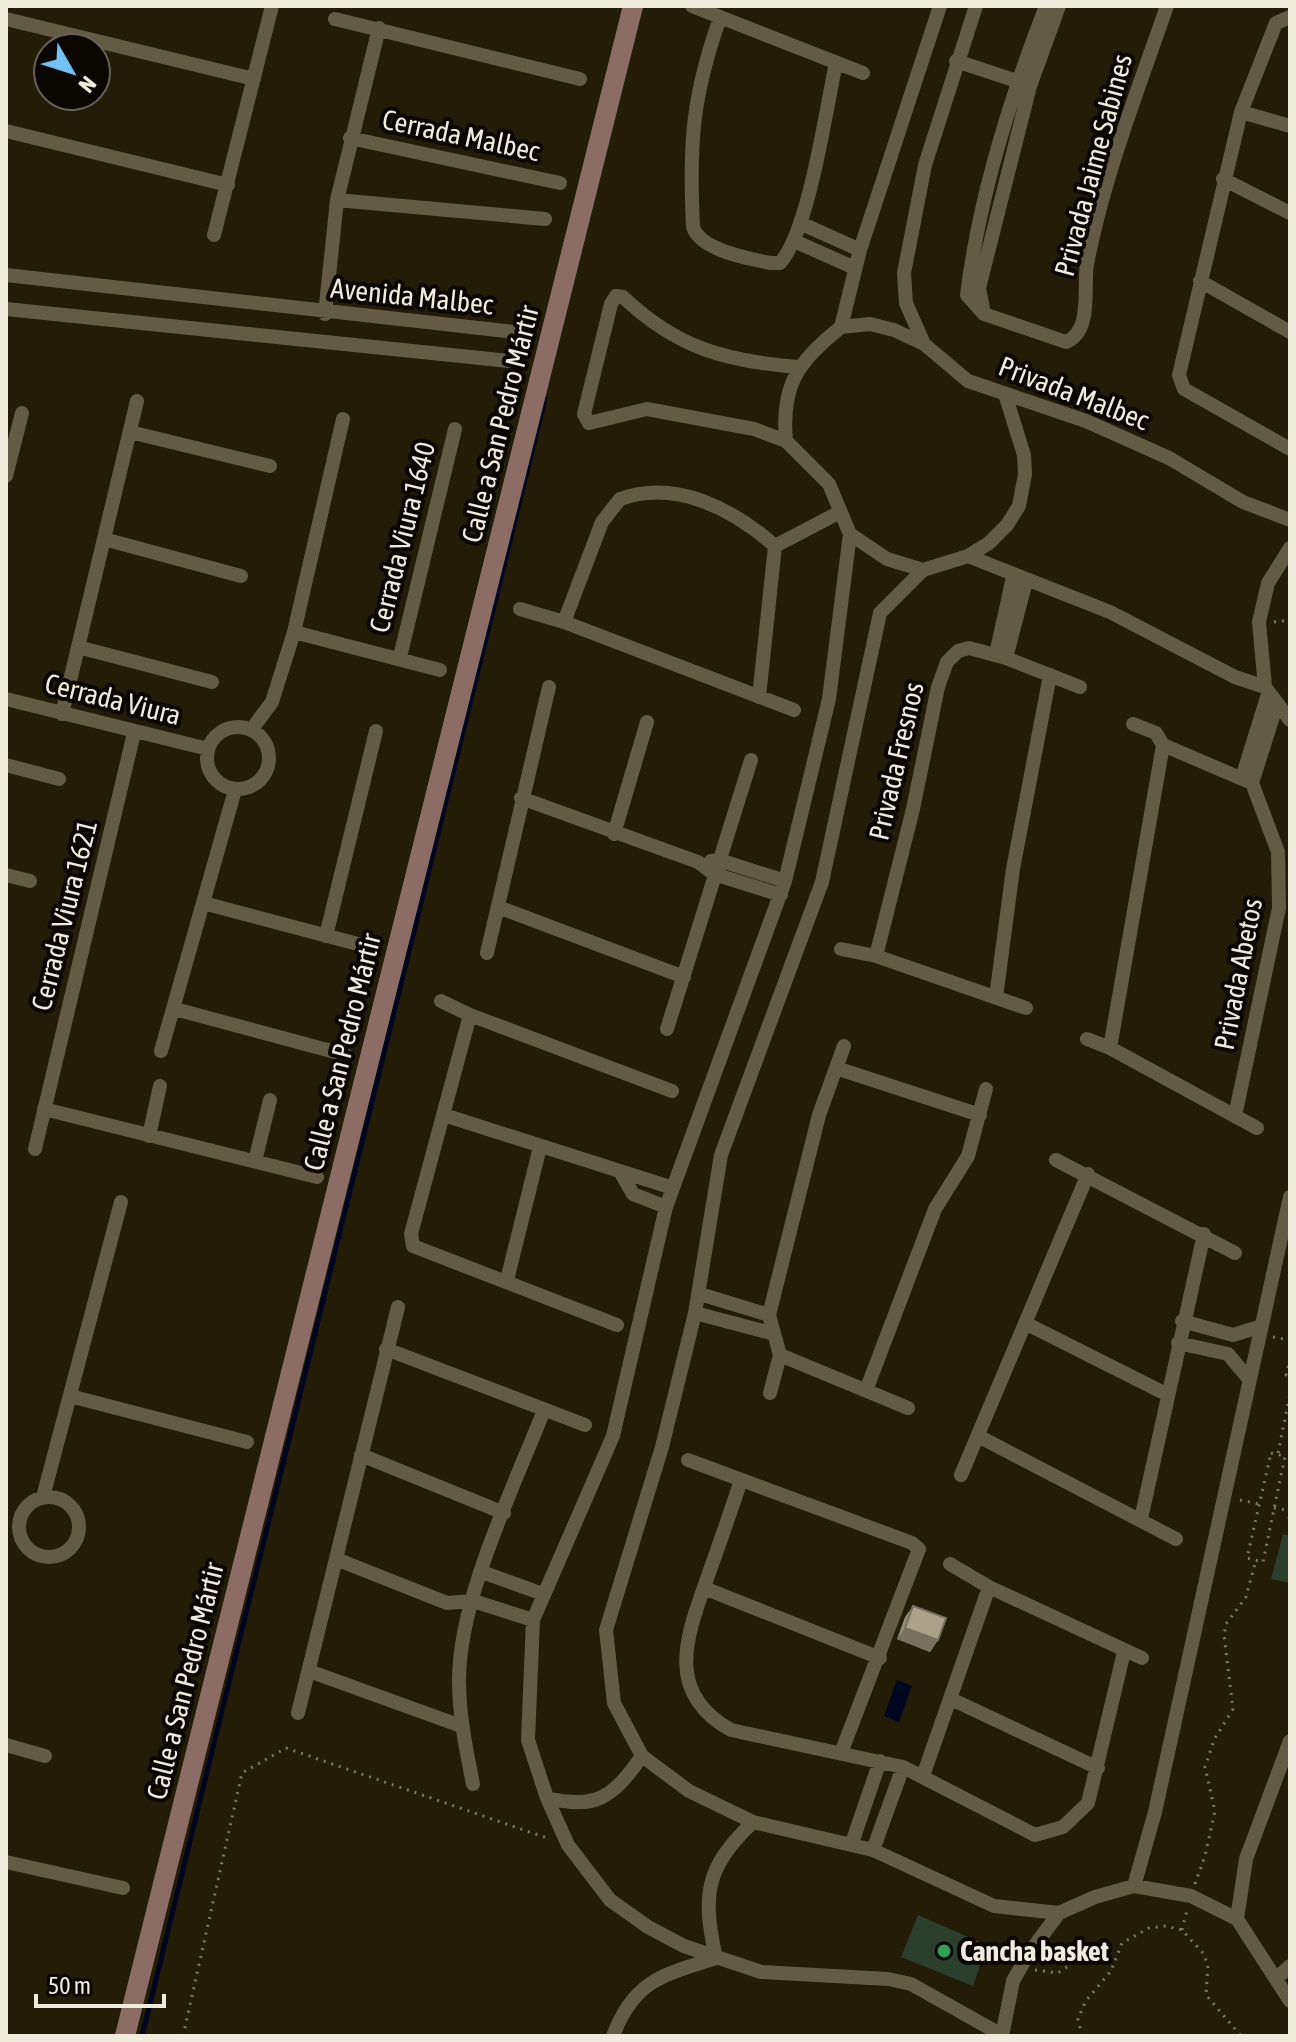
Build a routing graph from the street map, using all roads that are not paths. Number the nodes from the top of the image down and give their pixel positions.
1 (272, 6) edge
2 (633, 6) edge
3 (692, 6) edge
4 (940, 6) edge
5 (976, 6) edge
6 (1046, 6) edge
7 (1059, 6) edge
8 (1167, 6) edge
9 (1290, 17) edge
10 (720, 18) junction
11 (6, 19) edge
12 (335, 19) dead end
13 (379, 28) junction
14 (956, 61) junction
15 (836, 63) junction
16 (863, 73) dead end
17 (254, 79) junction
18 (580, 79) dead end
19 (1024, 84) junction
20 (1241, 112) junction
21 (1290, 126) edge
22 (6, 131) edge
23 (350, 138) junction
24 (1223, 179) junction
25 (560, 183) dead end
26 (228, 185) junction
27 (337, 200) junction
28 (1290, 213) edge
29 (545, 219) dead end
30 (800, 223) junction
31 (214, 235) dead end
32 (794, 241) junction
33 (860, 250) junction
34 (855, 268) junction
35 (6, 275) edge
36 (1200, 281) junction
37 (6, 309) edge
38 (325, 314) junction
39 (841, 327) junction
40 (1290, 332) edge
41 (924, 344) junction
42 (797, 367) junction
43 (1005, 394) junction
44 (137, 401) dead end
45 (22, 413) dead end
46 (343, 419) dead end
47 (455, 429) dead end
48 (130, 432) junction
49 (786, 441) junction
50 (1290, 449) edge
51 (270, 466) dead end
52 (6, 476) edge
53 (840, 512) junction
54 (1290, 520) edge
55 (850, 534) junction
56 (104, 539) junction
57 (775, 546) junction
58 (1290, 548) edge
59 (968, 556) junction
60 (923, 570) junction
61 (241, 576) dead end
62 (1020, 579) junction
63 (520, 609) dead end
64 (564, 622) junction
65 (294, 632) junction
66 (78, 647) junction
67 (1001, 656) junction
68 (400, 657) junction
69 (440, 670) dead end
70 (1050, 675) junction
71 (212, 682) dead end
72 (549, 687) dead end
73 (1080, 687) dead end
74 (1270, 695) junction
75 (759, 697) junction
76 (6, 699) edge
77 (794, 710) dead end
78 (62, 714) junction
79 (1290, 720) edge
80 (647, 722) dead end
81 (1133, 724) dead end
82 (251, 730) junction
83 (376, 731) dead end
84 (134, 733) junction
85 (1163, 745) junction
86 (208, 749) junction
87 (751, 760) dead end
88 (6, 765) edge
89 (59, 779) dead end
90 (1247, 781) junction
91 (235, 790) junction
92 (521, 798) junction
93 (614, 834) junction
94 (717, 867) junction
95 (6, 875) edge
96 (30, 881) dead end
97 (783, 888) junction
98 (203, 903) junction
99 (498, 907) junction
100 (326, 936) junction
101 (373, 948) dead end
102 (841, 949) dead end
103 (487, 953) dead end
104 (876, 956) junction
105 (684, 977) junction
106 (996, 997) junction
107 (441, 1001) dead end
108 (1026, 1008) dead end
109 (175, 1009) junction
110 (470, 1015) junction
111 (667, 1029) dead end
112 (1087, 1039) dead end
113 (844, 1046) dead end
114 (1110, 1048) junction
115 (161, 1051) dead end
116 (346, 1055) dead end
117 (836, 1068) junction
118 (160, 1086) dead end
119 (986, 1089) dead end
120 (672, 1091) dead end
121 (270, 1100) dead end
122 (44, 1109) junction
123 (444, 1115) junction
124 (980, 1115) junction
125 (1235, 1116) junction
126 (1257, 1128) dead end
127 (149, 1136) junction
128 (540, 1147) junction
129 (35, 1149) dead end
130 (1056, 1160) dead end
131 (255, 1161) junction
132 (621, 1173) junction
133 (1088, 1174) junction
134 (317, 1177) dead end
135 (673, 1188) junction
136 (1290, 1197) edge
137 (121, 1202) dead end
138 (666, 1207) junction
139 (1204, 1234) junction
140 (1235, 1253) dead end
141 (507, 1280) junction
142 (700, 1294) junction
143 (398, 1307) dead end
144 (695, 1313) junction
145 (769, 1315) junction
146 (1182, 1321) junction
147 (1025, 1323) junction
148 (617, 1325) dead end
149 (1259, 1327) junction
150 (771, 1333) junction
151 (1233, 1335) junction
152 (1178, 1343) junction
153 (386, 1349) junction
154 (1228, 1354) junction
155 (780, 1355) junction
156 (1248, 1378) junction
157 (867, 1388) junction
158 (770, 1393) dead end
159 (1166, 1394) junction
160 (70, 1396) junction
161 (908, 1408) dead end
162 (544, 1410) junction
163 (585, 1425) dead end
164 (978, 1436) junction
165 (247, 1442) dead end
166 (361, 1455) junction
167 (688, 1460) dead end
168 (961, 1475) dead end
169 (741, 1480) junction
170 (43, 1497) junction
171 (504, 1513) junction
172 (1141, 1519) junction
173 (12, 1522) edge
174 (1176, 1539) dead end
175 (336, 1559) junction
176 (950, 1564) dead end
177 (482, 1572) junction
178 (989, 1587) junction
179 (704, 1588) junction
180 (543, 1594) junction
181 (473, 1601) junction
182 (533, 1620) junction
183 (1124, 1652) junction
184 (880, 1658) junction
185 (1142, 1658) dead end
186 (309, 1671) junction
187 (951, 1699) junction
188 (298, 1713) dead end
189 (461, 1726) junction
190 (1290, 1741) edge
191 (6, 1745) edge
192 (841, 1753) junction
193 (45, 1756) dead end
194 (642, 1756) junction
195 (880, 1761) junction
196 (903, 1767) junction
197 (1098, 1768) junction
198 (923, 1776) junction
199 (473, 1784) dead end
200 (547, 1798) junction
201 (753, 1822) junction
202 (852, 1843) junction
203 (873, 1850) junction
204 (6, 1862) edge
205 (1134, 1886) junction
206 (123, 1888) dead end
207 (1059, 1913) junction
208 (1237, 1919) junction
209 (716, 1958) junction
210 (1290, 1966) edge
211 (1278, 1977) junction
212 (1290, 2001) edge
213 (125, 2036) edge
214 (613, 2036) edge
215 (1002, 2036) edge

1 - 17 street
2 - 213 main road, Calle a San Pedro Mártir
3 - 10 street
4 - 33 street
5 - 14 street
6 - 19 street, Privada Jaime Sabines
7 - 19 street, Privada Jaime Sabines
8 - 19 street, Privada Jaime Sabines
9 - 20 street
10 - 15 street
10 - 32 street
11 - 17 street
12 - 13 street
13 - 18 street
13 - 23 street, Cerrada Malbec
14 - 19 street
14 - 41 street
15 - 16 street
15 - 30 street
17 - 26 street
20 - 21 street
20 - 24 street
22 - 26 street
23 - 25 street, Cerrada Malbec
23 - 27 street, Cerrada Malbec
24 - 28 street
24 - 36 street
26 - 31 street
27 - 29 street
27 - 38 street, Cerrada Malbec
30 - 32 street
30 - 33 street
32 - 34 street
33 - 34 street
34 - 39 street
35 - 38 street, Avenida Malbec
36 - 40 street
36 - 50 street
37 - 38 street, Avenida Malbec
39 - 41 street, Privada Malbec
39 - 42 street
41 - 43 street, Privada Malbec
42 - 49 street
42 - 49 street
43 - 54 street, Privada Malbec
43 - 59 street
44 - 48 street
45 - 52 street
46 - 65 street
47 - 68 street, Cerrada Viura 1640
48 - 51 street
48 - 56 street
49 - 53 street
53 - 55 street
53 - 57 street
55 - 60 street
55 - 97 street
56 - 61 street
56 - 66 street
57 - 64 street
57 - 75 street
58 - 74 street
59 - 60 street
59 - 62 street
60 - 142 street
62 - 67 street
62 - 74 street
63 - 64 street
64 - 75 street
65 - 68 street, Cerrada Viura 1640
65 - 82 street
66 - 71 street
66 - 78 street
67 - 70 street, Privada Fresnos
67 - 104 street, Privada Fresnos
68 - 69 street, Cerrada Viura 1640
70 - 73 street, Privada Fresnos
70 - 106 street
72 - 92 street
74 - 79 street
74 - 90 street
75 - 77 street
76 - 78 street, Cerrada Viura
78 - 84 street, Cerrada Viura
80 - 93 street
81 - 85 street
82 - 86 street
82 - 91 street
83 - 100 street
84 - 86 street, Cerrada Viura
84 - 122 street, Cerrada Viura 1621
85 - 90 street
85 - 114 street
86 - 91 street
87 - 94 street
88 - 89 street
90 - 125 street, Privada Abetos
91 - 98 street
92 - 93 street
92 - 99 street
93 - 94 street
94 - 97 street
94 - 105 street
95 - 96 street
97 - 135 street
98 - 100 street
98 - 109 street
99 - 103 street
99 - 105 street
100 - 101 street
102 - 104 street
104 - 106 street
105 - 111 street
106 - 108 street
107 - 110 street
109 - 115 street
109 - 116 street
110 - 120 street
110 - 123 street
112 - 114 street
113 - 117 street
114 - 125 street
117 - 124 street
117 - 145 street
118 - 127 street
119 - 124 street
121 - 131 street
122 - 127 street
122 - 129 street, Cerrada Viura 1621
123 - 128 street
123 - 141 street
124 - 157 street
125 - 126 street
127 - 131 street
128 - 132 street
128 - 141 street
130 - 133 street
131 - 134 street
132 - 135 street
132 - 138 street
133 - 139 street
133 - 147 street
135 - 138 street
136 - 149 street
137 - 160 street
138 - 180 street
139 - 140 street
139 - 146 street
141 - 148 street
142 - 144 street
142 - 145 street
143 - 153 street
144 - 150 street
144 - 194 street
145 - 150 street
146 - 151 street
146 - 152 street
147 - 159 street
147 - 164 street
149 - 151 street
149 - 156 street
150 - 155 street
151 - 154 street
152 - 154 street
152 - 159 street
153 - 162 street
153 - 166 street
154 - 156 street
155 - 157 street
155 - 158 street
156 - 205 street
157 - 161 street
159 - 172 street
160 - 165 street
160 - 170 street
162 - 163 street
162 - 171 street
164 - 168 street
164 - 172 street
166 - 171 street
166 - 175 street
167 - 169 street
169 - 179 street
169 - 184 street
170 - 173 street
170 - 173 street
171 - 177 street
172 - 174 street
175 - 181 street
175 - 186 street
176 - 178 street
177 - 180 street
177 - 181 street
178 - 183 street
178 - 187 street
179 - 184 street
179 - 192 street
180 - 182 street
181 - 182 street
181 - 189 street
182 - 200 street
183 - 185 street
183 - 197 street
184 - 192 street
186 - 188 street
186 - 189 street
187 - 197 street
187 - 198 street
189 - 199 street
190 - 208 street
191 - 193 street
192 - 195 street
194 - 200 street
194 - 201 street
195 - 196 street
195 - 202 street
196 - 198 street
196 - 203 street
197 - 198 street
200 - 209 street
201 - 202 street
201 - 209 street
202 - 203 street
203 - 207 street
204 - 206 street
205 - 207 street
205 - 208 street
207 - 215 street
208 - 211 street
209 - 214 street
209 - 215 street
210 - 211 street
211 - 212 street

